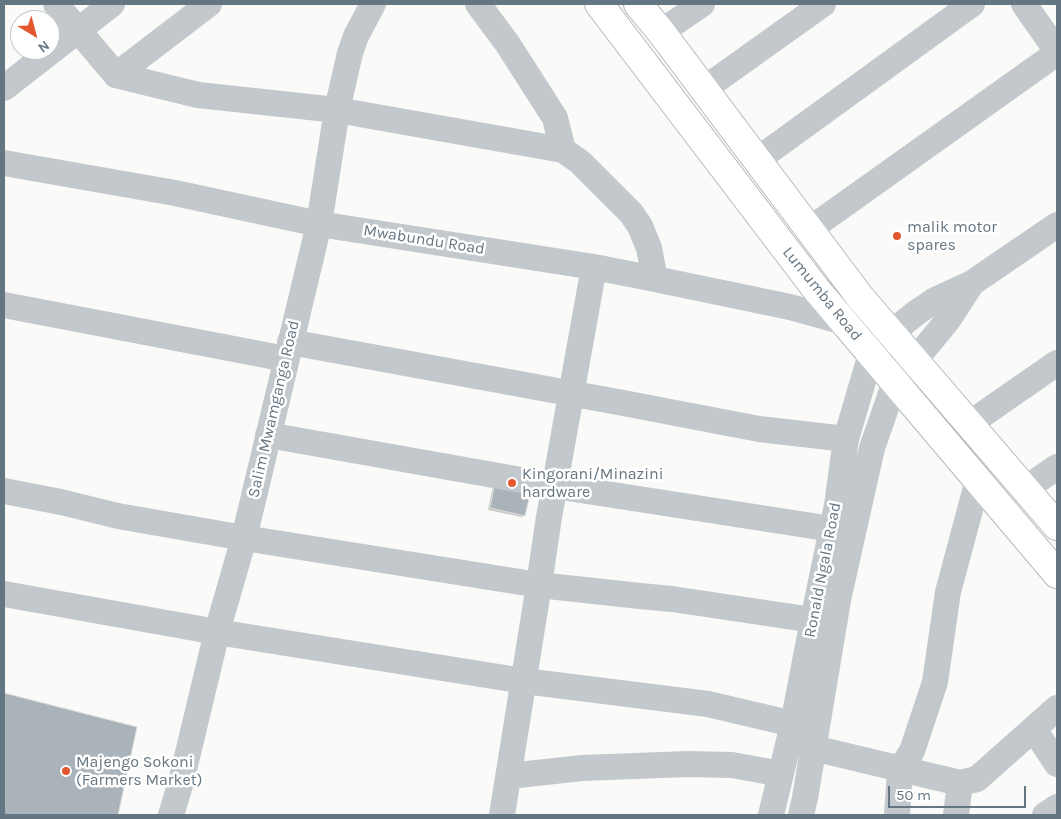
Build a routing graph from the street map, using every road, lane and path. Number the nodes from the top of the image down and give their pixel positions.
1 (56, 4) edge
2 (112, 4) edge
3 (209, 4) edge
4 (373, 4) edge
5 (478, 4) edge
6 (599, 4) edge
7 (638, 4) edge
8 (702, 4) edge
9 (823, 4) edge
10 (972, 4) edge
11 (1024, 4) edge
12 (78, 30) junction
13 (662, 32) junction
14 (1057, 52) edge
15 (116, 75) junction
16 (4, 88) edge
17 (704, 89) junction
18 (337, 110) junction
19 (564, 150) junction
20 (757, 160) junction
21 (4, 163) edge
22 (319, 224) junction
23 (1057, 225) edge
24 (810, 229) junction
25 (594, 267) junction
26 (655, 278) junction
27 (972, 283) junction
28 (4, 305) edge
29 (844, 322) junction
30 (891, 333) junction
31 (288, 350) junction
32 (871, 354) junction
33 (915, 360) junction
34 (1057, 363) edge
35 (895, 382) junction
36 (572, 393) junction
37 (969, 424) junction
38 (268, 435) junction
39 (846, 439) junction
40 (1057, 467) edge
41 (978, 480) junction
42 (555, 486) junction
43 (1025, 489) junction
44 (4, 491) edge
45 (1057, 526) edge
46 (832, 529) junction
47 (244, 538) junction
48 (1057, 574) edge
49 (539, 584) junction
50 (4, 594) edge
51 (813, 620) junction
52 (217, 632) junction
53 (524, 681) junction
54 (1057, 708) edge
55 (793, 724) junction
56 (1034, 729) junction
57 (813, 748) junction
58 (1057, 764) edge
59 (900, 770) junction
60 (781, 774) junction
61 (509, 776) junction
62 (960, 783) junction
63 (1057, 807) edge
64 (171, 815) edge
65 (502, 815) edge
66 (771, 815) edge
67 (801, 815) edge
68 (897, 815) edge
69 (956, 815) edge
70 (1045, 815) edge

1 - 12 street
2 - 12 street
3 - 15 street
4 - 18 street, Salim Mwamganga Road
5 - 19 street
6 - 29 main road, Lumumba Road
7 - 13 main road, Lumumba Road
8 - 13 street
9 - 17 street
10 - 20 street
11 - 14 street
12 - 15 street
12 - 16 street
13 - 17 main road, Lumumba Road
14 - 24 street
15 - 18 street
17 - 20 main road, Lumumba Road
18 - 19 street
18 - 22 street, Salim Mwamganga Road
19 - 26 street
20 - 24 main road, Lumumba Road
21 - 22 street, Mwabundu Road
22 - 25 street, Mwabundu Road
22 - 31 street, Salim Mwamganga Road
23 - 27 street
24 - 30 main road, Lumumba Road
25 - 26 street, Mwabundu Road
25 - 36 street
26 - 29 street, Mwabundu Road
27 - 30 street, Ronald Ngala Road
27 - 33 street, Ronald Ngala Road
28 - 31 street
29 - 32 main road, Lumumba Road
30 - 32 street, Ronald Ngala Road
30 - 33 main road, Lumumba Road
31 - 36 street
31 - 38 street, Salim Mwamganga Road
32 - 35 main road, Lumumba Road
32 - 39 street, Ronald Ngala Road
33 - 35 street, Ronald Ngala Road
33 - 37 main road, Lumumba Road
34 - 37 street
35 - 41 main road, Lumumba Road
35 - 57 street, Ronald Ngala Road
36 - 39 street
36 - 42 street
37 - 43 main road, Lumumba Road
38 - 42 street
38 - 47 street, Salim Mwamganga Road
39 - 46 street, Ronald Ngala Road
40 - 43 street
41 - 48 main road, Lumumba Road
41 - 59 street
42 - 46 street
42 - 49 street
43 - 45 main road, Lumumba Road
44 - 47 street
46 - 51 street, Ronald Ngala Road
47 - 49 street
47 - 52 street, Salim Mwamganga Road
49 - 51 street
49 - 53 street
50 - 52 street
51 - 55 street, Ronald Ngala Road
52 - 53 street
52 - 64 street, Salim Mwamganga Road
53 - 55 street
53 - 61 street
54 - 56 street
55 - 60 street, Ronald Ngala Road
56 - 58 street
56 - 62 street
57 - 59 street
57 - 67 street, Ronald Ngala Road
59 - 62 street
59 - 68 street
60 - 61 street
60 - 66 street, Ronald Ngala Road
61 - 65 street
62 - 69 street
63 - 70 street

